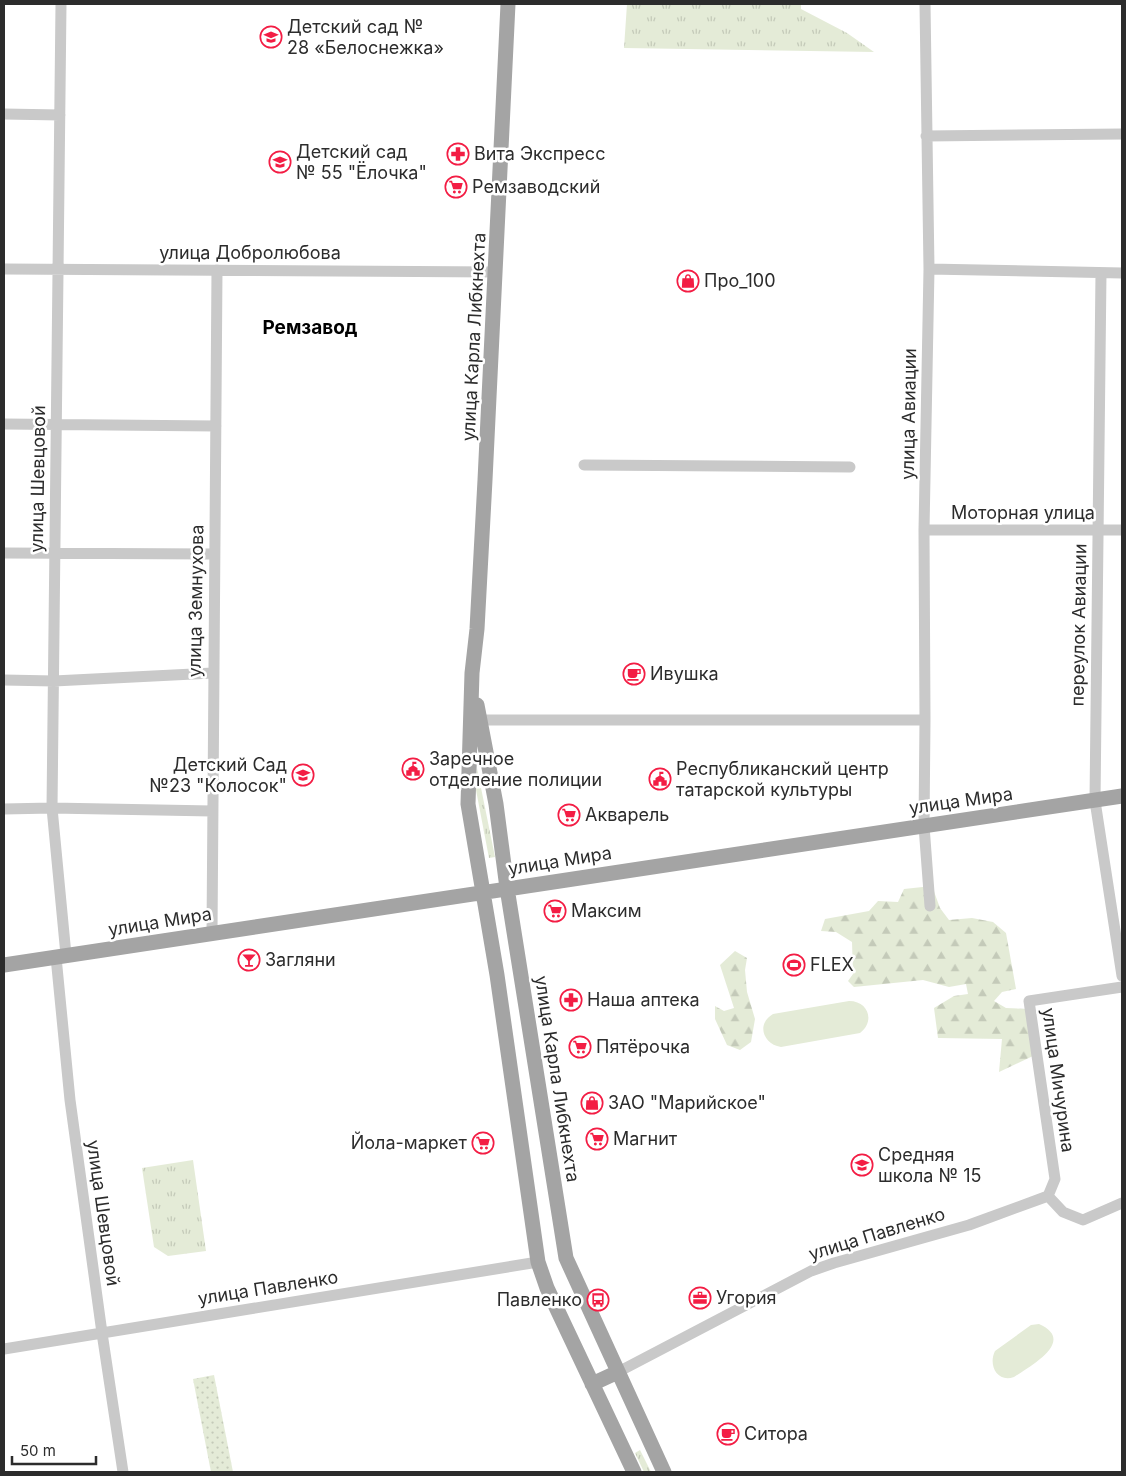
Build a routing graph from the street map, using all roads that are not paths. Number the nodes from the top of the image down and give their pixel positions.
1 (61, 4) edge
2 (508, 4) edge
3 (925, 4) edge
4 (4, 114) edge
5 (60, 115) junction
6 (1122, 134) edge
7 (926, 136) junction
8 (4, 269) edge
9 (58, 269) junction
10 (930, 269) junction
11 (217, 270) junction
12 (496, 272) junction
13 (1122, 272) edge
14 (1100, 273) junction
15 (4, 424) edge
16 (57, 424) junction
17 (216, 426) junction
18 (584, 465) dead end
19 (850, 467) dead end
20 (924, 530) junction
21 (1122, 530) edge
22 (1098, 531) junction
23 (4, 553) edge
24 (55, 553) junction
25 (214, 554) junction
26 (213, 672) junction
27 (472, 672) junction
28 (4, 680) edge
29 (54, 681) junction
30 (480, 720) junction
31 (925, 720) junction
32 (1122, 796) edge
33 (1095, 800) junction
34 (52, 808) junction
35 (4, 809) edge
36 (212, 811) junction
37 (924, 826) junction
38 (507, 888) junction
39 (482, 892) junction
40 (930, 906) dead end
41 (212, 933) junction
42 (61, 956) junction
43 (4, 964) edge
44 (1122, 976) edge
45 (1122, 987) edge
46 (1048, 1196) junction
47 (1122, 1203) edge
48 (538, 1262) junction
49 (102, 1333) junction
50 (4, 1349) edge
51 (618, 1372) junction
52 (592, 1384) junction
53 (123, 1472) edge
54 (634, 1472) edge
55 (664, 1472) edge

1 - 5 street, улица Шевцовой
2 - 12 main road, улица Карла Либкнехта
3 - 7 street, улица Авиации
4 - 5 street
5 - 9 street, улица Шевцовой
6 - 7 street
7 - 10 street, улица Авиации
8 - 9 street, улица Добролюбова
9 - 11 street, улица Добролюбова
9 - 16 street, улица Шевцовой
10 - 14 street
10 - 20 street, улица Авиации
11 - 12 street, улица Добролюбова
11 - 17 street, улица Земнухова
12 - 27 main road, улица Карла Либкнехта
13 - 14 street
14 - 22 street, переулок Авиации
15 - 16 street
16 - 17 street
16 - 24 street, улица Шевцовой
17 - 25 street, улица Земнухова
18 - 19 street
20 - 22 street, Моторная улица
20 - 31 street, улица Авиации
21 - 22 street, Моторная улица
22 - 33 street, переулок Авиации
23 - 24 street
24 - 25 street
24 - 29 street, улица Шевцовой
25 - 26 street, улица Земнухова
26 - 29 street
26 - 36 street, улица Земнухова
27 - 30 main road, улица Карла Либкнехта
27 - 39 main road, улица Карла Либкнехта
28 - 29 street
29 - 34 street, улица Шевцовой
30 - 31 street
30 - 38 main road, улица Карла Либкнехта
31 - 37 street, улица Авиации
32 - 33 main road, улица Мира
33 - 37 main road, улица Мира
33 - 44 street, переулок Авиации
34 - 35 street
34 - 36 street
34 - 42 street, улица Шевцовой
36 - 41 street, улица Земнухова
37 - 38 main road, улица Мира
37 - 40 street, улица Авиации
38 - 39 main road, улица Мира
38 - 51 main road, улица Карла Либкнехта
39 - 41 main road, улица Мира
39 - 48 main road, улица Карла Либкнехта
41 - 42 main road, улица Мира
42 - 43 main road, улица Мира
42 - 49 street, улица Шевцовой
45 - 46 street, улица Мичурина
46 - 47 street
46 - 51 street, улица Павленко
48 - 49 street, улица Павленко
48 - 52 main road, улица Карла Либкнехта
49 - 50 street, улица Павленко
49 - 53 street, улица Шевцовой
51 - 52 main road
51 - 55 main road, улица Карла Либкнехта
52 - 54 main road, улица Карла Либкнехта

